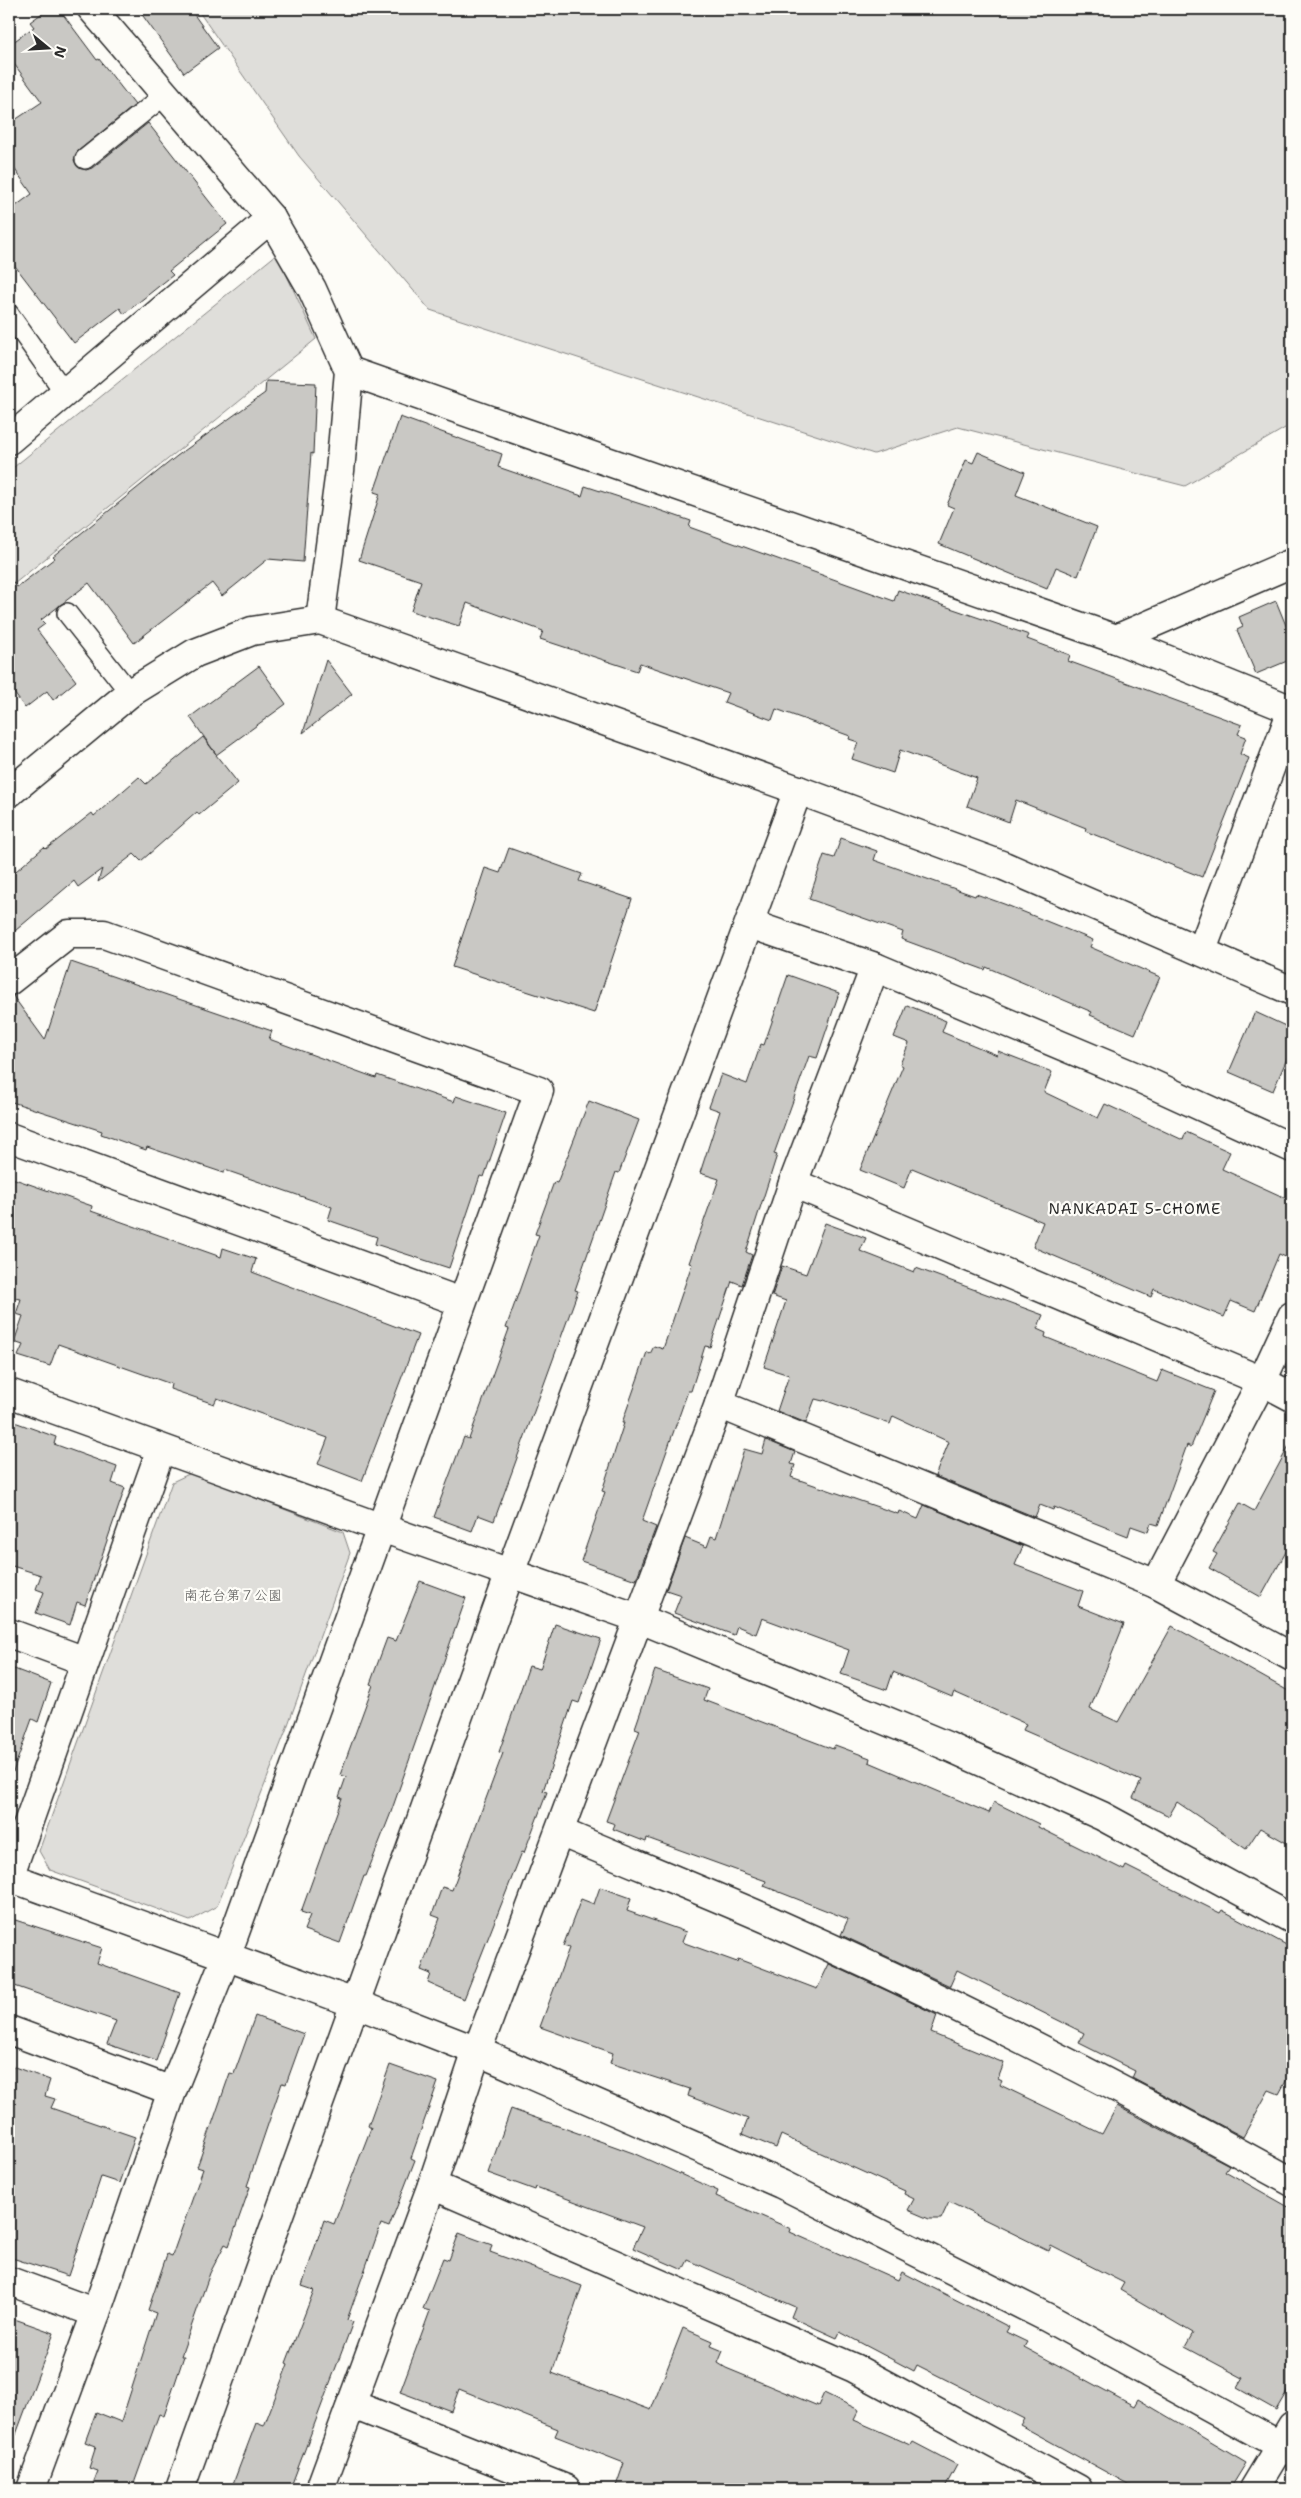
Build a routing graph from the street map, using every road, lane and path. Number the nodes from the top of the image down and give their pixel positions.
1 (92, 9) edge
2 (166, 94) junction
3 (85, 160) dead end
4 (271, 218) junction
5 (9, 314) edge
6 (349, 371) junction
7 (65, 392) junction
8 (9, 440) edge
9 (1292, 563) edge
10 (68, 613) dead end
11 (320, 620) junction
12 (1116, 639) junction
13 (130, 693) junction
14 (1292, 710) edge
15 (798, 790) junction
16 (9, 793) edge
17 (750, 924) junction
18 (1202, 950) junction
19 (875, 967) junction
20 (9, 981) edge
21 (1292, 991) edge
22 (9, 1137) edge
23 (1292, 1148) edge
24 (793, 1183) junction
25 (461, 1302) junction
26 (1292, 1316) edge
27 (1262, 1381) junction
28 (9, 1393) edge
29 (1292, 1397) edge
30 (719, 1404) junction
31 (161, 1449) junction
32 (379, 1528) junction
33 (510, 1573) junction
34 (1156, 1584) junction
35 (638, 1618) junction
36 (9, 1634) edge
37 (1292, 1657) edge
38 (85, 1661) junction
39 (560, 1832) junction
40 (9, 1877) edge
41 (1292, 1919) edge
42 (226, 1957) junction
43 (354, 2004) junction
44 (9, 2030) edge
45 (477, 2051) junction
46 (172, 2091) junction
47 (1292, 2182) edge
48 (432, 2185) junction
49 (9, 2281) edge
50 (96, 2313) junction
51 (350, 2404) junction
52 (1288, 2441) edge
53 (31, 2489) edge
54 (180, 2489) edge
55 (320, 2489) edge
56 (566, 2489) edge
57 (1078, 2489) edge
58 (1254, 2489) edge

1 - 2 street
2 - 3 lane
2 - 4 street
4 - 6 street
4 - 7 street
5 - 7 lane
6 - 11 street
6 - 12 street
7 - 8 street
9 - 12 street
10 - 13 lane
11 - 13 street
11 - 15 street
12 - 14 street
13 - 16 street
14 - 18 street
15 - 17 street
15 - 18 street
17 - 19 street
17 - 33 street
18 - 21 street
19 - 23 street
19 - 24 street
20 - 25 street
22 - 25 street
24 - 27 street
24 - 30 street
25 - 32 street
26 - 27 street
27 - 29 street
27 - 34 street
28 - 31 street
30 - 34 street
30 - 35 street
31 - 32 street
31 - 38 street
32 - 33 street
32 - 42 street
33 - 35 street
33 - 43 street
34 - 37 street
35 - 39 street
35 - 41 street
36 - 38 street
38 - 40 street
39 - 45 street
39 - 47 street
40 - 42 street
42 - 43 street
42 - 46 street
43 - 45 street
43 - 54 street
44 - 46 street
45 - 48 street
45 - 52 street
46 - 50 street
48 - 51 street
48 - 57 street
49 - 50 street
50 - 53 street
51 - 55 street
51 - 56 street
52 - 58 street

